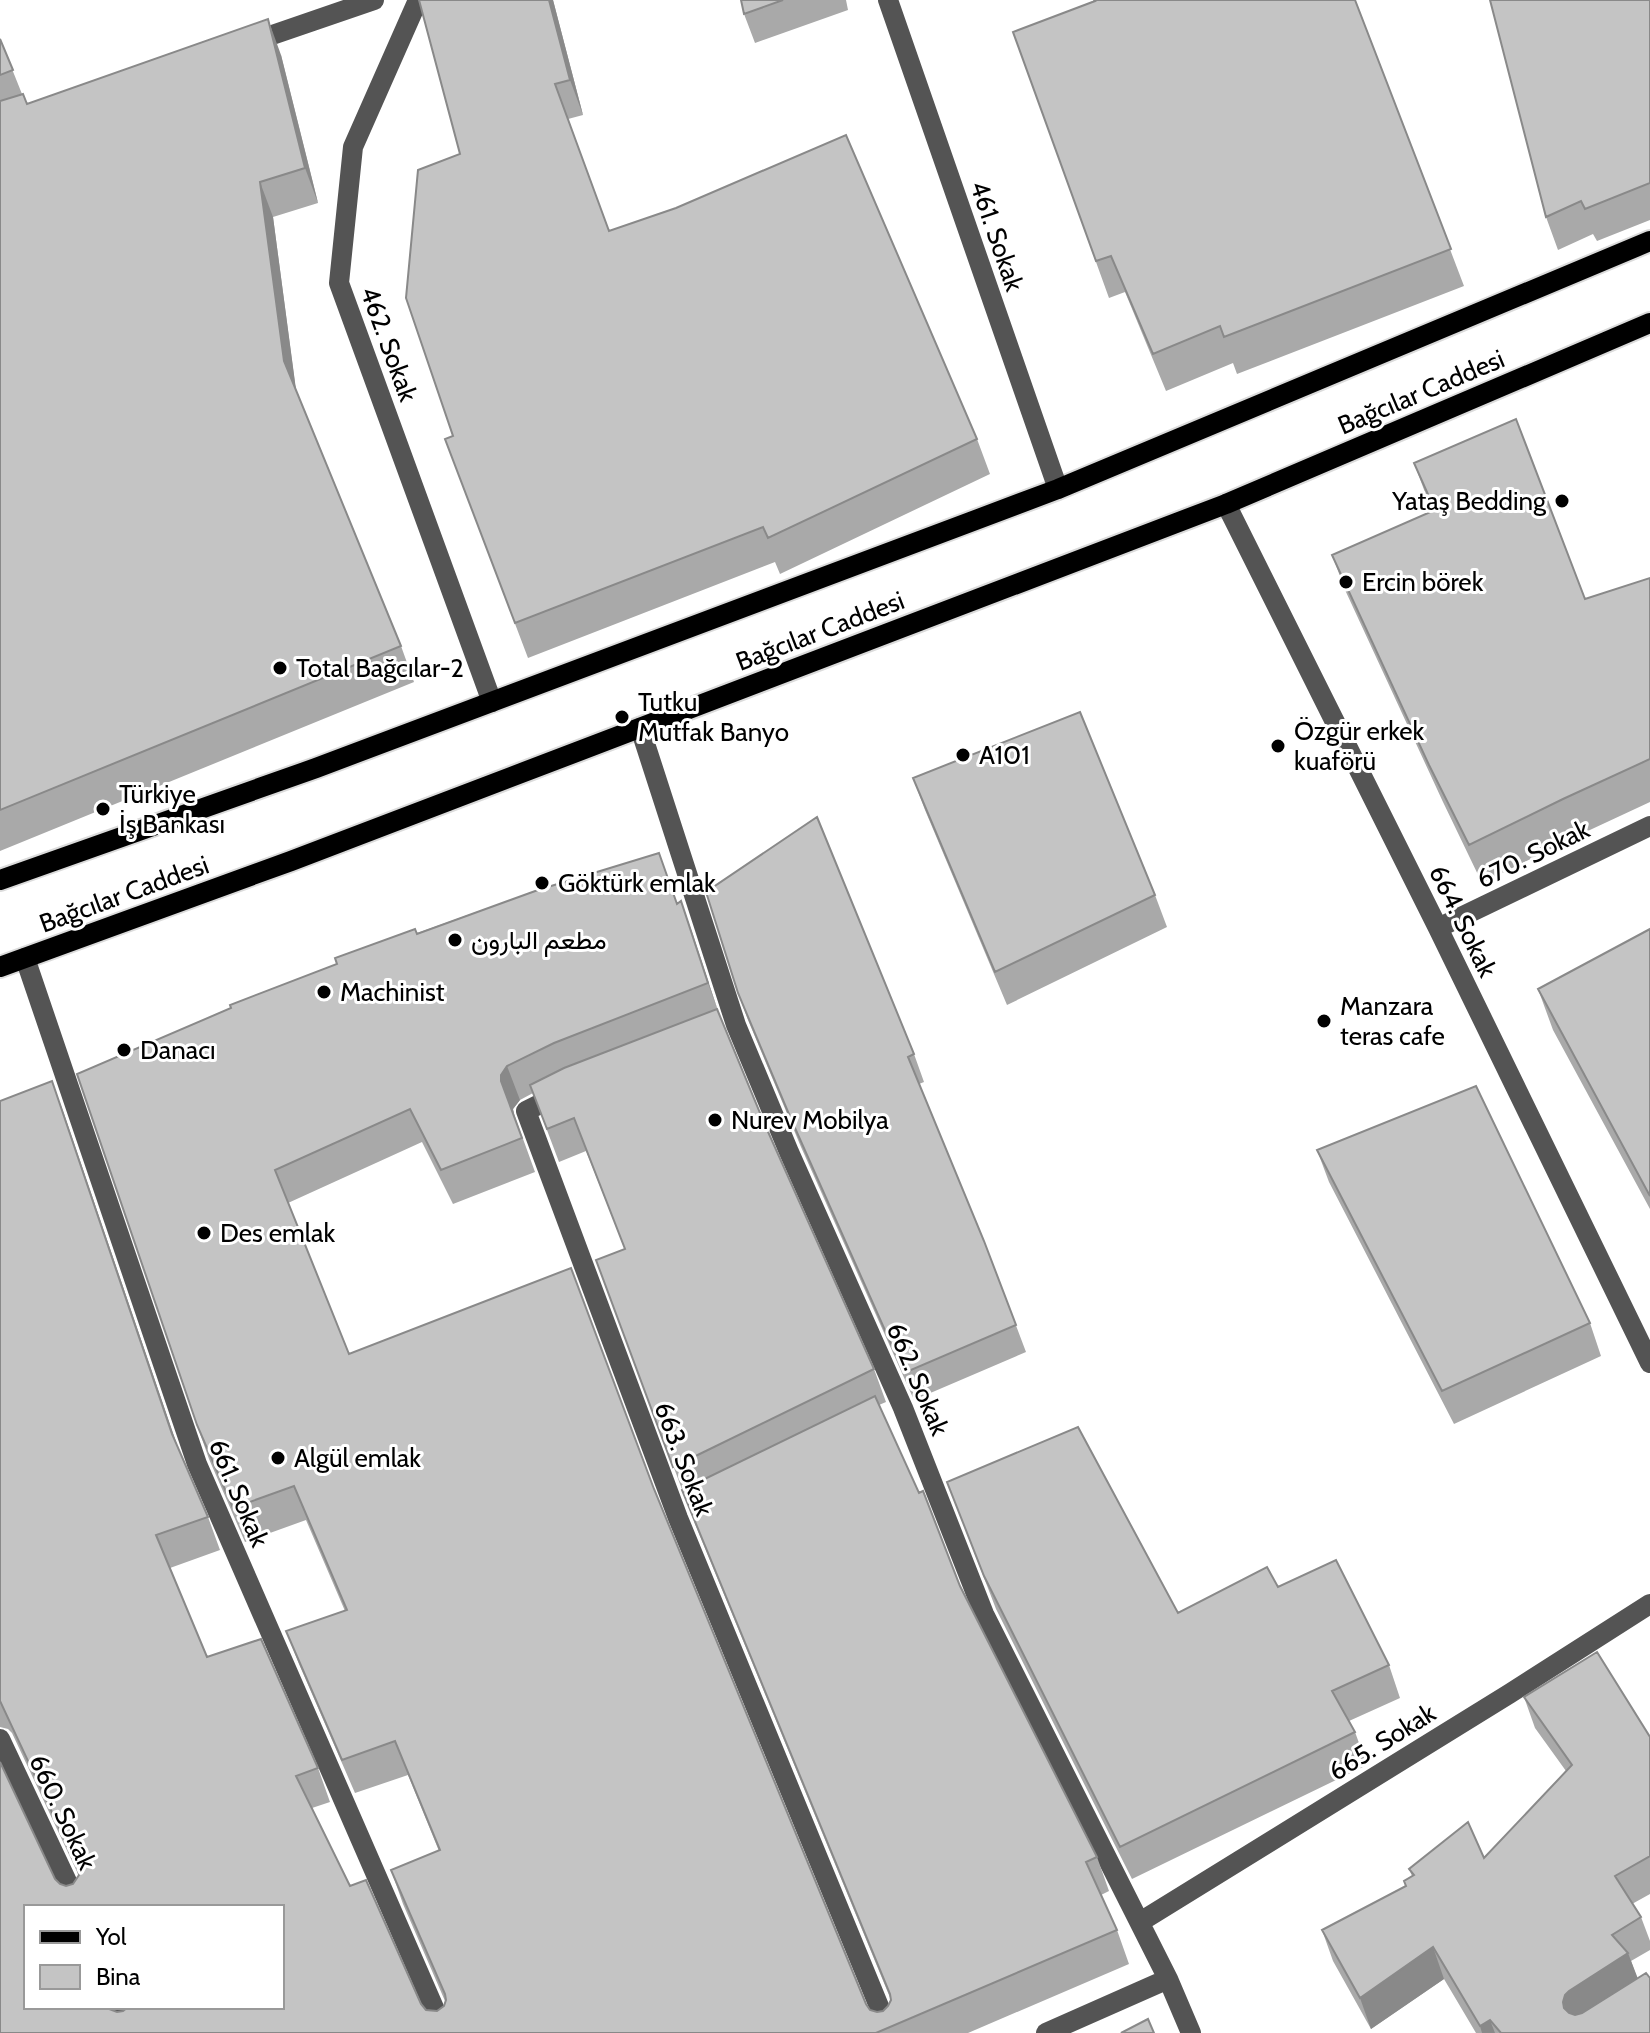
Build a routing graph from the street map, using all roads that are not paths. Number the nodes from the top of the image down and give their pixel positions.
1 (374, 0) edge
2 (418, 0) edge
3 (888, 0) edge
4 (224, 51) edge
5 (1650, 241) edge
6 (1650, 323) edge
7 (1058, 489) junction
8 (1226, 504) junction
9 (492, 702) junction
10 (640, 728) junction
11 (1650, 826) edge
12 (0, 880) edge
13 (1438, 928) junction
14 (25, 958) junction
15 (0, 967) edge
16 (584, 1083) edge
17 (1650, 1363) edge
18 (1650, 1604) edge
19 (0, 1739) edge
20 (78, 1905) edge
21 (1140, 1922) junction
22 (1168, 1979) junction
23 (120, 2009) edge
24 (130, 2033) edge
25 (445, 2033) edge
26 (890, 2033) edge
27 (1046, 2033) edge
28 (1191, 2033) edge

1 - 4 street
2 - 9 street, 462. Sokak
3 - 7 street, 461. Sokak
5 - 7 main road, Bağcılar Caddesi
6 - 8 main road, Bağcılar Caddesi
7 - 9 main road, Bağcılar Caddesi
8 - 10 main road, Bağcılar Caddesi
8 - 13 street, 664. Sokak
9 - 12 main road, Bağcılar Caddesi
10 - 14 main road, Bağcılar Caddesi
10 - 21 street, 662. Sokak
11 - 13 street, 670. Sokak
13 - 17 street, 664. Sokak
14 - 15 main road, Bağcılar Caddesi
14 - 25 street, 661. Sokak
16 - 26 street, 663. Sokak
18 - 21 street, 665. Sokak
19 - 20 street, 660. Sokak
21 - 22 street, 662. Sokak
22 - 27 street
22 - 28 street, 662. Sokak
23 - 24 street

